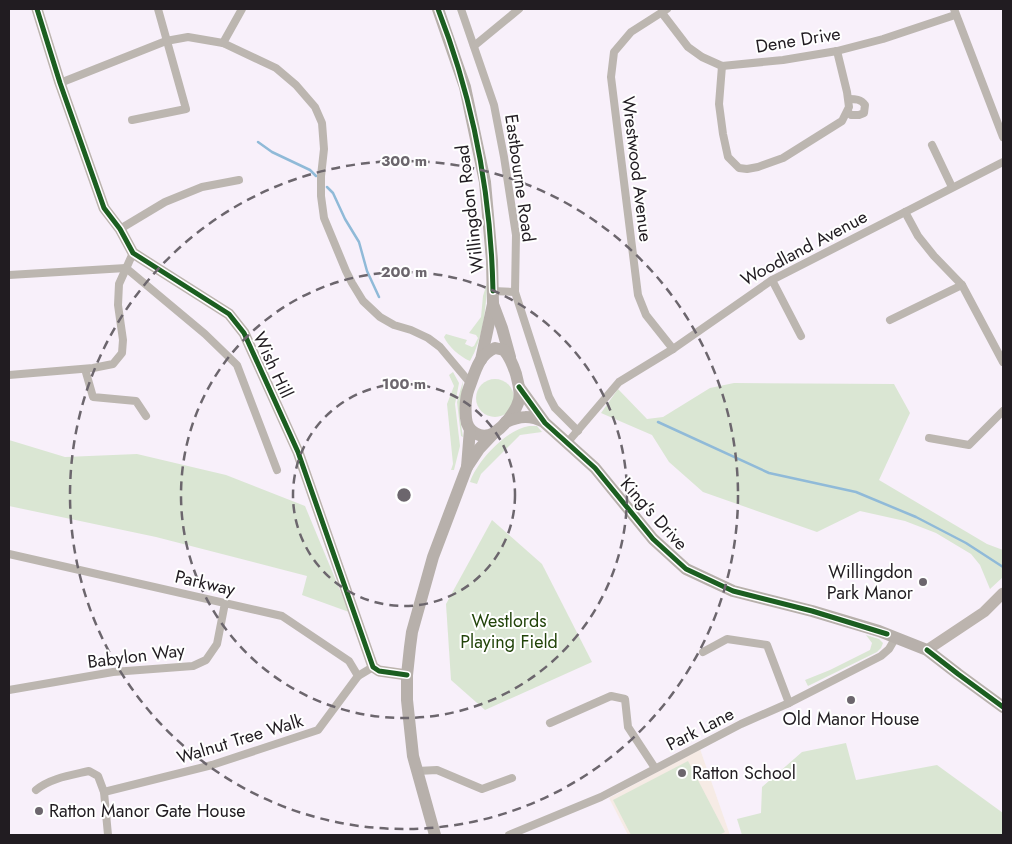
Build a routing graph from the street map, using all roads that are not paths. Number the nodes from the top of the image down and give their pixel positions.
1 (37, 9) edge
2 (158, 9) edge
3 (242, 9) edge
4 (438, 9) edge
5 (461, 9) edge
6 (519, 9) edge
7 (665, 11) edge
8 (955, 12) edge
9 (166, 41) junction
10 (223, 43) junction
11 (474, 46) junction
12 (837, 51) junction
13 (722, 66) junction
14 (60, 83) junction
15 (848, 99) junction
16 (848, 112) junction
17 (132, 120) dead end
18 (1003, 137) edge
19 (932, 145) dead end
20 (1003, 162) edge
21 (239, 180) dead end
22 (952, 187) junction
23 (904, 212) junction
24 (120, 229) junction
25 (133, 253) junction
26 (126, 268) junction
27 (9, 275) edge
28 (772, 280) junction
29 (962, 285) junction
30 (515, 292) junction
31 (493, 298) junction
32 (890, 320) dead end
33 (801, 336) dead end
34 (673, 349) junction
35 (510, 357) junction
36 (1003, 362) edge
37 (479, 364) junction
38 (456, 366) junction
39 (85, 369) junction
40 (9, 375) edge
41 (471, 384) junction
42 (519, 386) junction
43 (1003, 412) edge
44 (146, 416) dead end
45 (506, 422) junction
46 (546, 423) junction
47 (470, 429) junction
48 (578, 431) junction
49 (494, 433) junction
50 (929, 438) dead end
51 (568, 443) junction
52 (467, 467) junction
53 (277, 470) dead end
54 (9, 554) edge
55 (1003, 593) edge
56 (225, 604) junction
57 (896, 637) junction
58 (928, 650) junction
59 (703, 652) dead end
60 (373, 667) junction
61 (407, 675) junction
62 (358, 676) junction
63 (9, 690) edge
64 (789, 702) junction
65 (1003, 708) edge
66 (550, 723) dead end
67 (655, 768) junction
68 (418, 771) junction
69 (512, 778) dead end
70 (36, 790) dead end
71 (104, 792) junction
72 (108, 835) edge
73 (435, 835) edge
74 (510, 835) edge

1 - 14 street, Wish Hill
2 - 9 street
3 - 10 street
4 - 31 main road, Willingdon Road
5 - 11 street, Eastbourne Road
6 - 11 street
7 - 13 street
7 - 34 street, Wrestwood Avenue
8 - 12 street, Dene Drive
8 - 18 street
9 - 10 street
9 - 14 street
9 - 17 street
10 - 38 street
11 - 30 street, Eastbourne Road
12 - 13 street, Dene Drive
12 - 15 street
13 - 16 street
14 - 24 street, Wish Hill
15 - 16 street
15 - 16 street
19 - 22 street
20 - 22 street, Woodland Avenue
21 - 24 street
22 - 23 street, Woodland Avenue
23 - 28 street, Woodland Avenue
23 - 29 street
24 - 25 street, Wish Hill
25 - 26 street
25 - 60 street, Wish Hill
26 - 27 street
26 - 39 street
26 - 53 street
28 - 33 street
28 - 34 street, Woodland Avenue
29 - 32 street
29 - 36 street
30 - 31 street
30 - 48 street, Eastbourne Road
31 - 35 main road, Willingdon Road
31 - 37 main road, Willingdon Road
34 - 48 street, Woodland Avenue
35 - 37 main road
35 - 42 main road, Willingdon Road
37 - 38 street
37 - 41 main road, Willingdon Road
38 - 41 street
39 - 40 street
39 - 44 street
41 - 47 main road, Willingdon Road
42 - 45 main road
42 - 46 main road, King's Drive
43 - 50 street
45 - 46 main road, King's Drive
45 - 49 main road
46 - 51 main road, King's Drive
47 - 49 main road
47 - 52 main road
48 - 51 street, Woodland Avenue
49 - 52 main road
51 - 57 main road, King's Drive
52 - 61 main road
54 - 56 street, Parkway
55 - 58 street
56 - 62 street, Parkway
56 - 63 street, Babylon Way
57 - 58 main road, King's Drive
57 - 64 street, Park Lane
58 - 65 main road, King's Drive
59 - 64 street
60 - 61 street
60 - 62 street
61 - 68 main road
62 - 71 street, Walnut Tree Walk
64 - 67 street, Park Lane
66 - 67 street
67 - 74 street, Park Lane
68 - 69 street
68 - 73 main road
70 - 71 street
71 - 72 street

